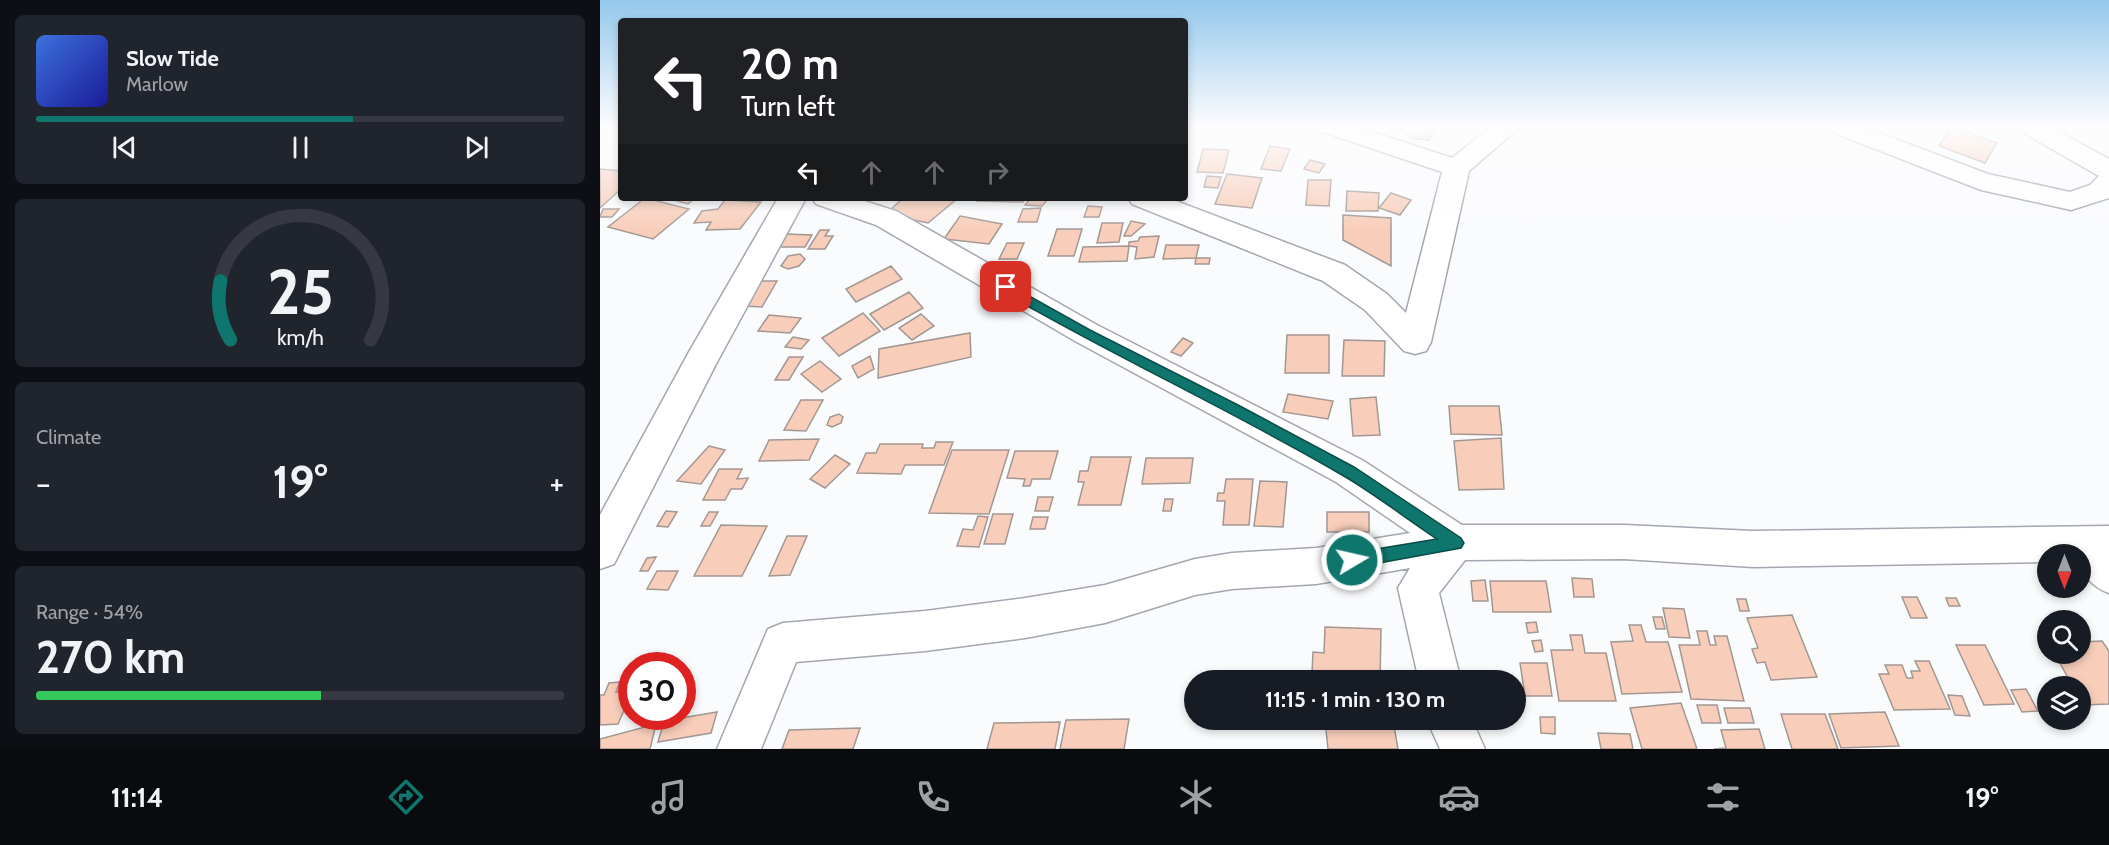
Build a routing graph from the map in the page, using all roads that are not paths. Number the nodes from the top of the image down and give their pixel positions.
1 (1435, 161) edge
2 (1465, 161) edge
3 (1929, 161) edge
4 (2093, 161) edge
5 (1456, 168) junction
6 (2109, 170) edge
7 (2109, 182) edge
8 (791, 201) edge
9 (835, 201) edge
10 (1150, 201) edge
11 (1456, 543) junction
12 (2097, 543) edge
13 (600, 551) edge
14 (2109, 574) edge
15 (1437, 670) edge
16 (1454, 730) edge
17 (739, 749) edge
18 (1463, 749) edge

1 - 5 street
2 - 5 street
3 - 7 street
4 - 6 street
5 - 10 street
8 - 13 street
9 - 11 street
11 - 12 street
11 - 15 street
11 - 17 street
12 - 14 street
16 - 18 street

